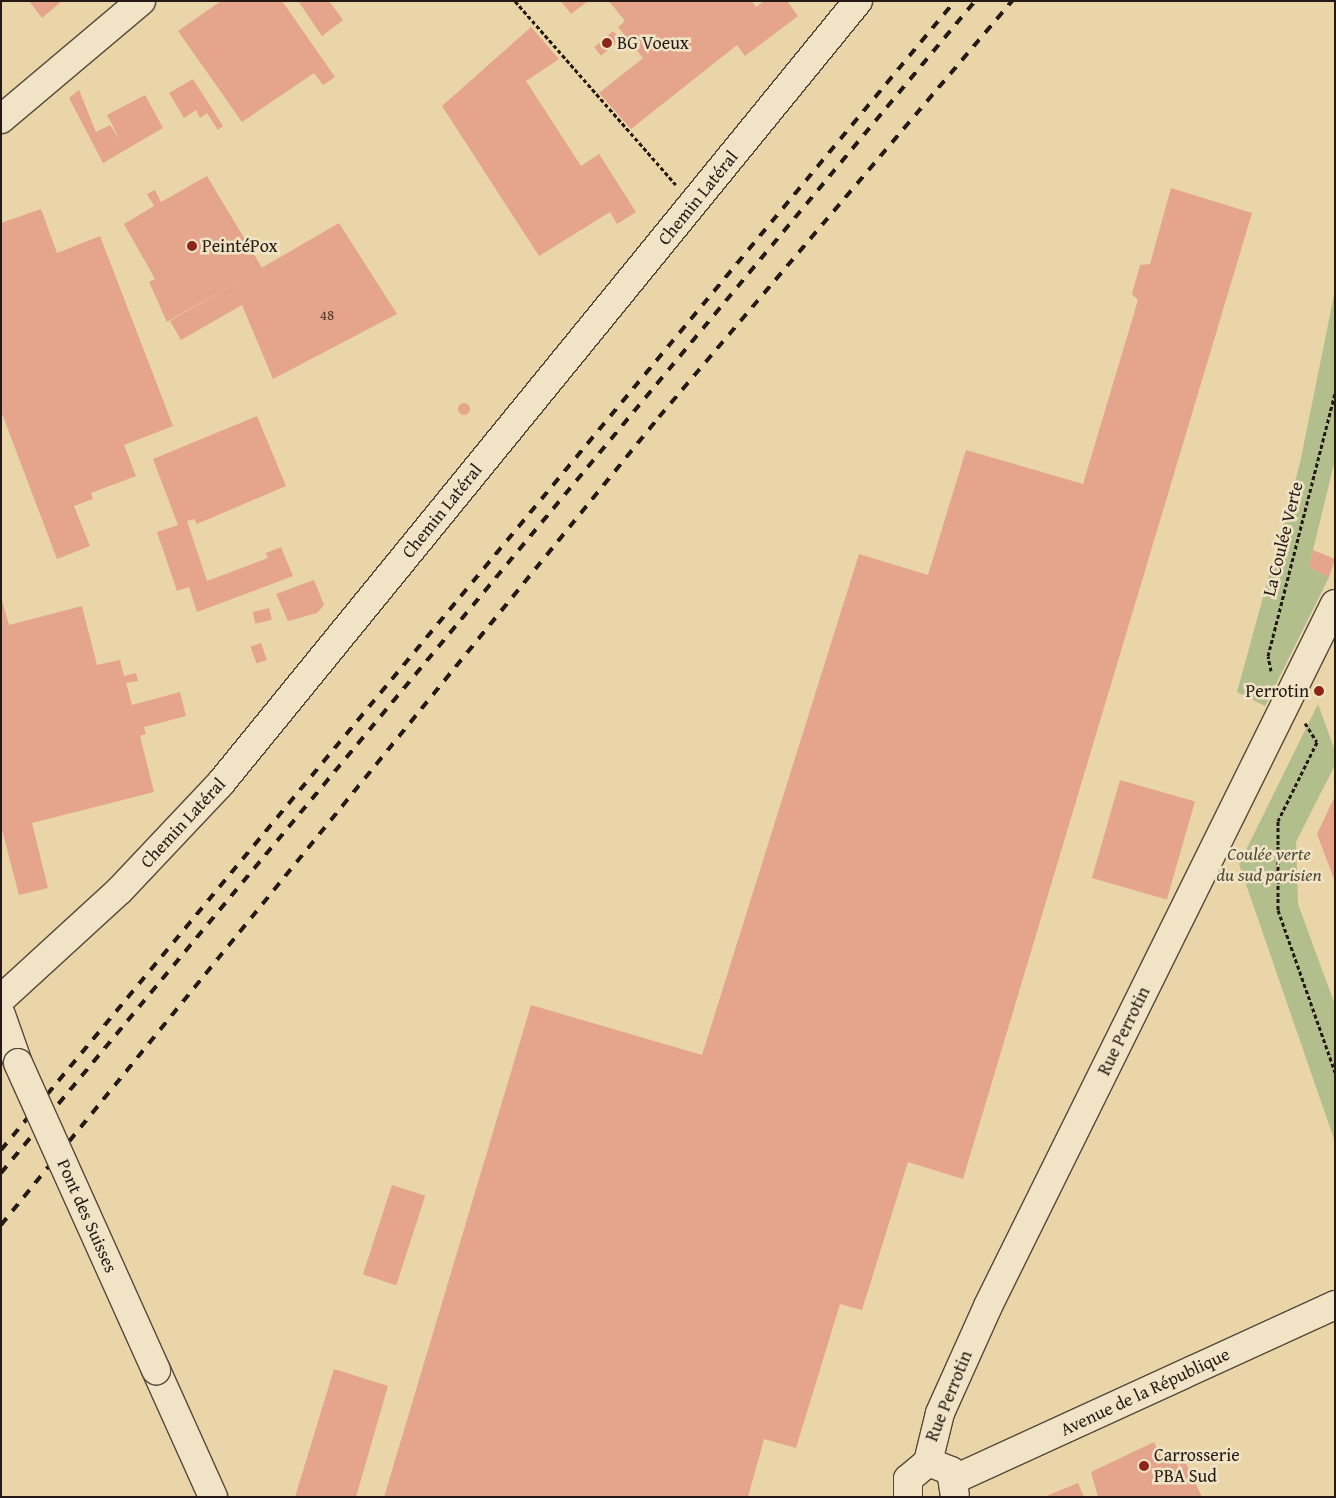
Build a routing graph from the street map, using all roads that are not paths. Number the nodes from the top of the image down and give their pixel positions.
1 (141, 1) edge
2 (858, 1) edge
3 (1, 119) edge
4 (1335, 604) edge
5 (1, 999) edge
6 (1, 1015) edge
7 (1335, 1305) edge
8 (928, 1462) junction
9 (955, 1488) edge
10 (213, 1497) edge
11 (908, 1497) edge

1 - 3 street
2 - 5 street, Chemin Latéral
4 - 8 street, Rue Perrotin
6 - 10 street, Pont des Suisses, bridge
7 - 9 street, Avenue de la République
8 - 9 street
8 - 11 street

